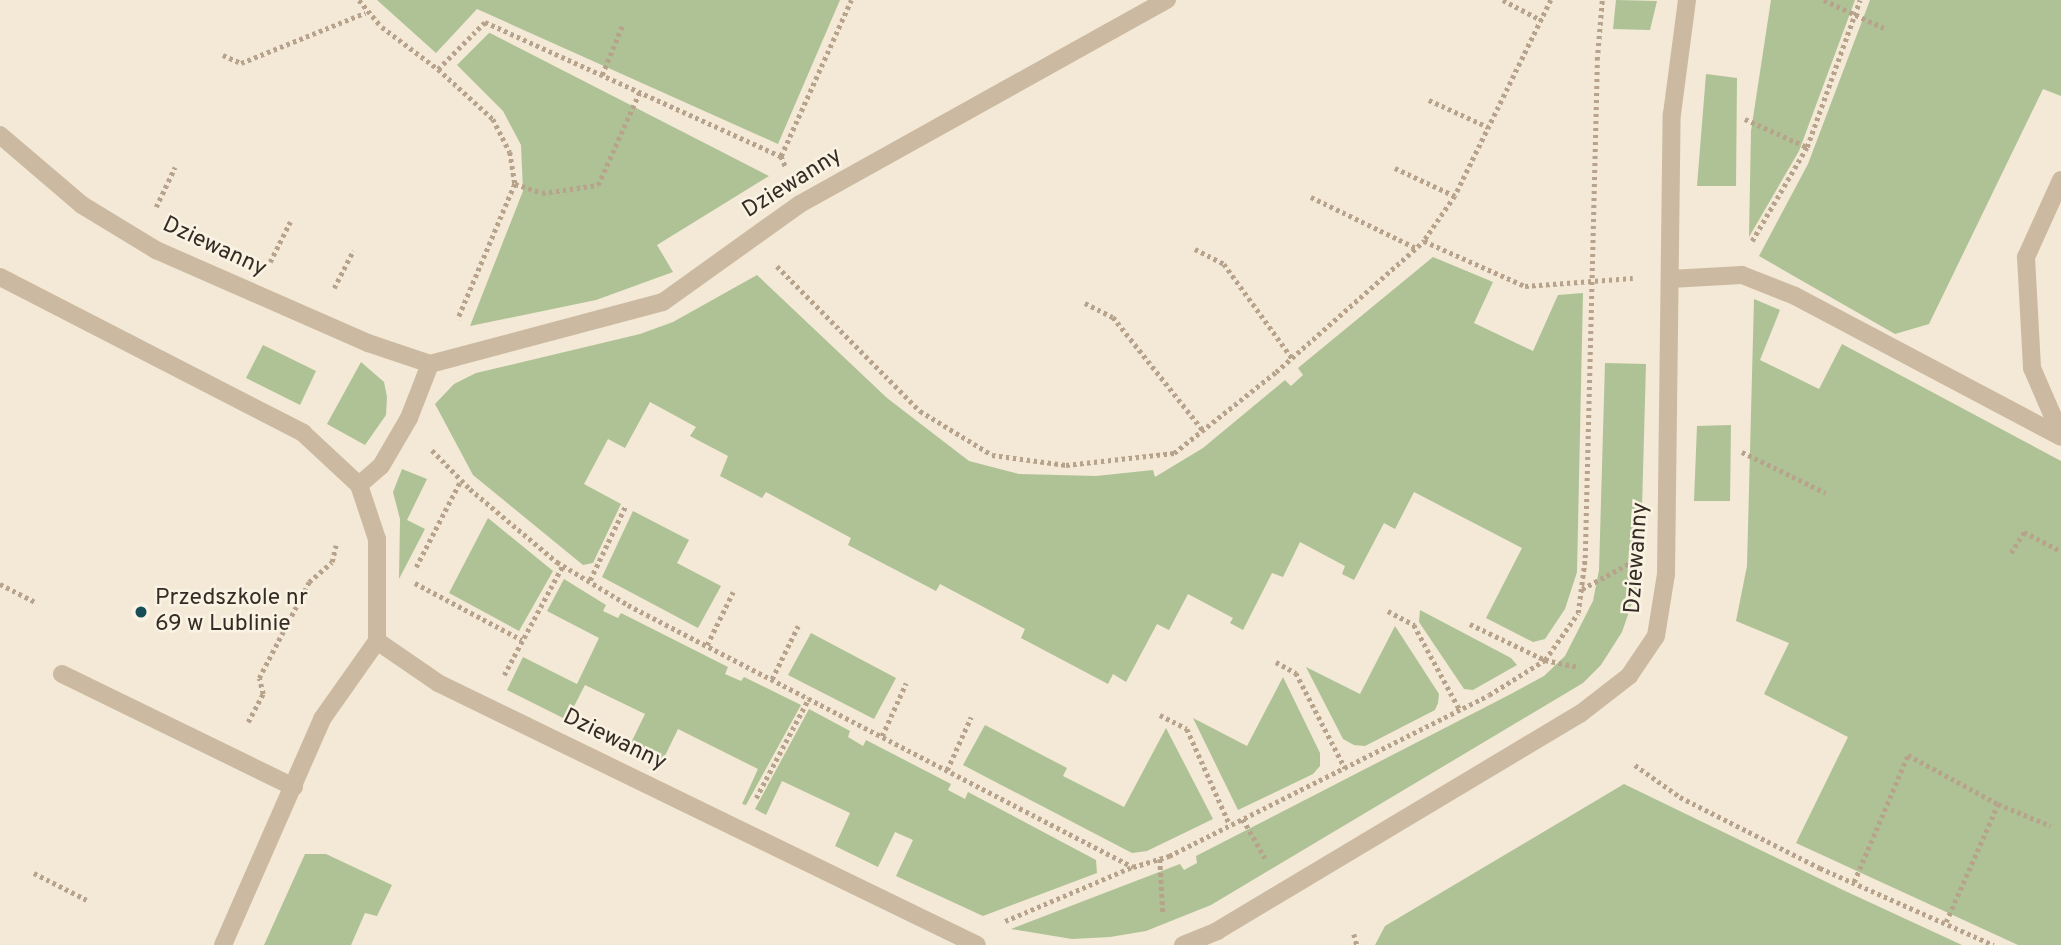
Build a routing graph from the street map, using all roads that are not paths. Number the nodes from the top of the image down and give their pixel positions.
1 (1167, 0) edge
2 (1687, 0) edge
3 (0, 135) edge
4 (2061, 180) edge
5 (0, 277) edge
6 (1670, 279) junction
7 (430, 364) junction
8 (2061, 436) edge
9 (359, 485) junction
10 (377, 641) junction
11 (62, 674) dead end
12 (294, 787) junction
13 (223, 945) edge
14 (977, 945) edge
15 (1183, 945) edge

1 - 7 street, Dziewanny
2 - 6 street, Dziewanny
3 - 7 street, Dziewanny
4 - 8 street
5 - 9 street
6 - 8 street
6 - 15 street, Dziewanny
7 - 9 street
9 - 10 street
10 - 12 street
10 - 14 street, Dziewanny
11 - 12 street
12 - 13 street

